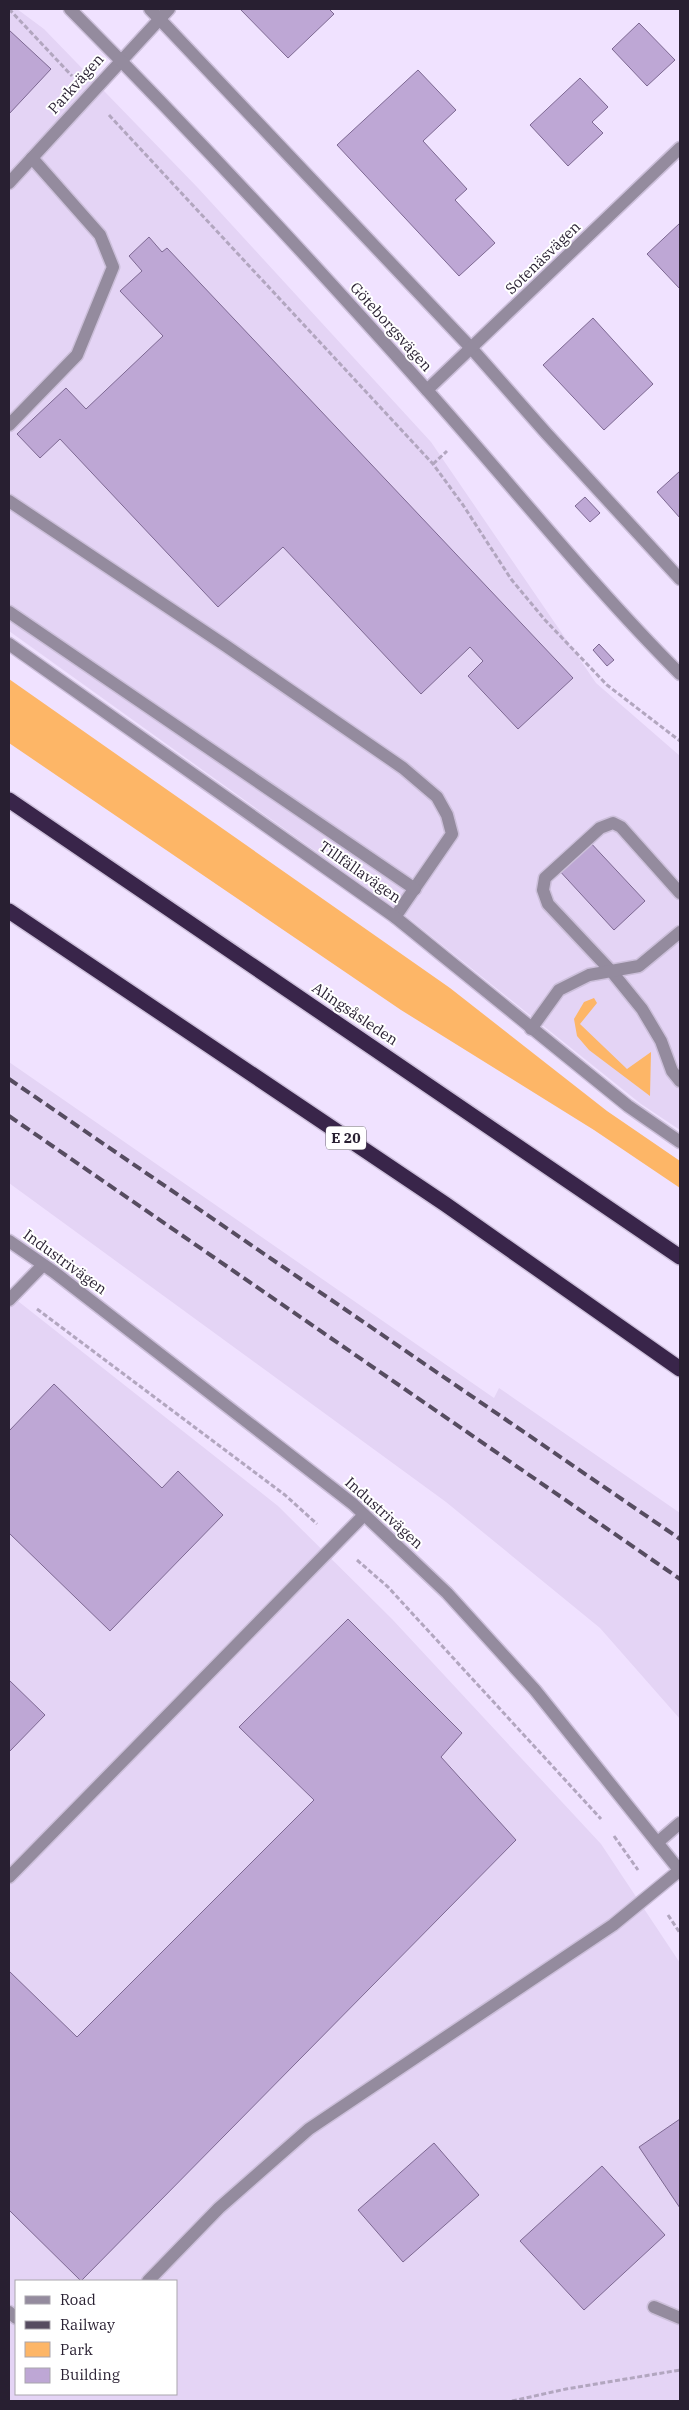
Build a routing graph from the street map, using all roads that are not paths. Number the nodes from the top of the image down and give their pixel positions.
1 (70, 9) edge
2 (150, 9) edge
3 (169, 9) edge
4 (159, 18) junction
5 (120, 60) junction
6 (680, 148) edge
7 (32, 158) junction
8 (9, 183) edge
9 (472, 349) junction
10 (427, 390) junction
11 (9, 425) edge
12 (9, 501) edge
13 (680, 579) edge
14 (9, 612) edge
15 (9, 644) edge
16 (680, 674) edge
17 (9, 800) edge
18 (415, 889) junction
19 (680, 893) edge
20 (9, 911) edge
21 (395, 917) junction
22 (680, 932) edge
23 (612, 972) junction
24 (531, 1029) junction
25 (680, 1081) edge
26 (680, 1142) edge
27 (9, 1241) edge
28 (680, 1258) edge
29 (43, 1265) junction
30 (12, 1297) edge
31 (680, 1369) edge
32 (364, 1515) junction
33 (680, 1823) edge
34 (658, 1842) junction
35 (680, 1870) edge
36 (9, 1877) edge
37 (149, 2280) edge
38 (654, 2307) dead end
39 (680, 2318) edge

1 - 5 street, Göteborgsvägen
2 - 4 street
3 - 4 street, Parkvägen
4 - 5 street, Parkvägen
4 - 9 street
5 - 7 street, Parkvägen
5 - 10 street, Göteborgsvägen
6 - 9 street, Sotenäsvägen
7 - 8 street, Parkvägen
7 - 11 street
9 - 10 street, Sotenäsvägen
9 - 13 street
10 - 16 street, Göteborgsvägen
12 - 18 street
14 - 18 street
15 - 21 street, Tillfällavägen
17 - 28 highway, Alingsåsleden
18 - 21 street
19 - 23 street
20 - 31 highway, E 20
21 - 24 street, Tillfällavägen
22 - 23 street
23 - 24 street
23 - 25 street
24 - 26 street, Tillfällavägen
27 - 29 street, Industrivägen
29 - 30 street
29 - 32 street, Industrivägen
32 - 34 street, Industrivägen
32 - 36 street
33 - 34 street
34 - 35 street, Industrivägen
35 - 37 street
38 - 39 street

